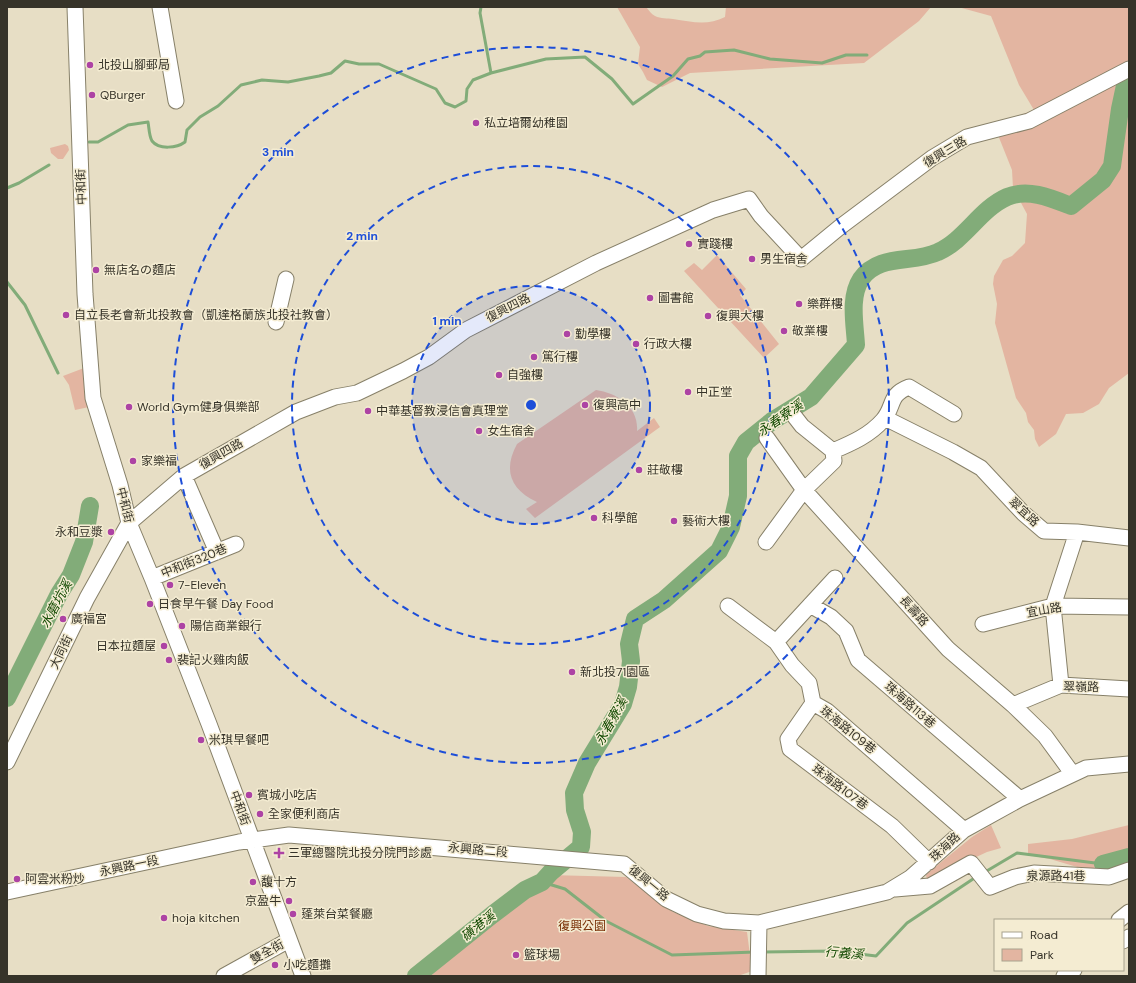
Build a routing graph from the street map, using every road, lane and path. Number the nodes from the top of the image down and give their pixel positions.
1 (75, 7) edge
2 (160, 7) edge
3 (1129, 69) edge
4 (176, 101) dead end
5 (801, 259) joint
6 (286, 279) dead end
7 (276, 322) dead end
8 (954, 414) dead end
9 (795, 417) dead end
10 (885, 418) junction
11 (767, 438) dead end
12 (833, 450) junction
13 (184, 476) junction
14 (804, 490) junction
15 (129, 523) junction
16 (1077, 532) junction
17 (1129, 538) edge
18 (766, 542) dead end
19 (236, 544) dead end
20 (217, 552) junction
21 (152, 578) junction
22 (835, 578) dead end
23 (810, 605) junction
24 (728, 606) dead end
25 (1053, 606) junction
26 (1129, 607) edge
27 (983, 624) dead end
28 (776, 642) junction
29 (1061, 685) junction
30 (1129, 689) edge
31 (813, 703) junction
32 (1013, 705) junction
33 (7, 762) edge
34 (1129, 764) edge
35 (1072, 773) junction
36 (1020, 799) junction
37 (964, 830) junction
38 (252, 840) junction
39 (536, 855) joint
40 (929, 862) junction
41 (1129, 870) edge
42 (894, 889) junction
43 (7, 892) edge
44 (1129, 912) edge
45 (1120, 919) edge
46 (759, 923) junction
47 (289, 940) junction
48 (1072, 971) edge
49 (224, 976) edge
50 (303, 976) edge
51 (758, 976) edge
52 (1063, 976) edge

1 - 15 street, 中和街
2 - 4 street
3 - 5 street, 復興三路
5 - 13 street, 復興四路
6 - 7 street
8 - 10 street
9 - 12 street
10 - 12 street
10 - 16 street, 翠宜路
11 - 14 street, 長壽路
12 - 14 street
13 - 15 street, 復興四路
13 - 20 street
14 - 18 street
14 - 32 street, 長壽路
15 - 21 street, 中和街
15 - 33 street, 大同街
16 - 17 street, 翠宜路
16 - 25 street
19 - 20 street, 中和街320巷
20 - 21 street, 中和街320巷
21 - 38 street, 中和街
22 - 23 street
23 - 28 street
23 - 36 street, 珠海路113巷
24 - 28 street, 珠海路109巷
25 - 26 street, 宜山路
25 - 27 street, 宜山路
25 - 29 street
28 - 31 street, 珠海路109巷
29 - 30 street, 翠嶺路
29 - 32 street, 翠嶺路
31 - 37 street, 珠海路109巷
31 - 40 street, 珠海路107巷
32 - 35 street, 長壽路
34 - 35 street, 珠海路
35 - 36 street, 珠海路
36 - 37 street, 珠海路
37 - 40 street, 珠海路
38 - 39 street, 永興路二段
38 - 43 street, 永興路一段
38 - 47 street, 中和街
39 - 46 street, 復興一路
40 - 42 street, 珠海路
41 - 42 street, 泉源路41巷
42 - 46 street, 珠海路
44 - 45 street
46 - 51 street
47 - 49 street, 雙全街
47 - 50 street, 中和街
48 - 52 street

